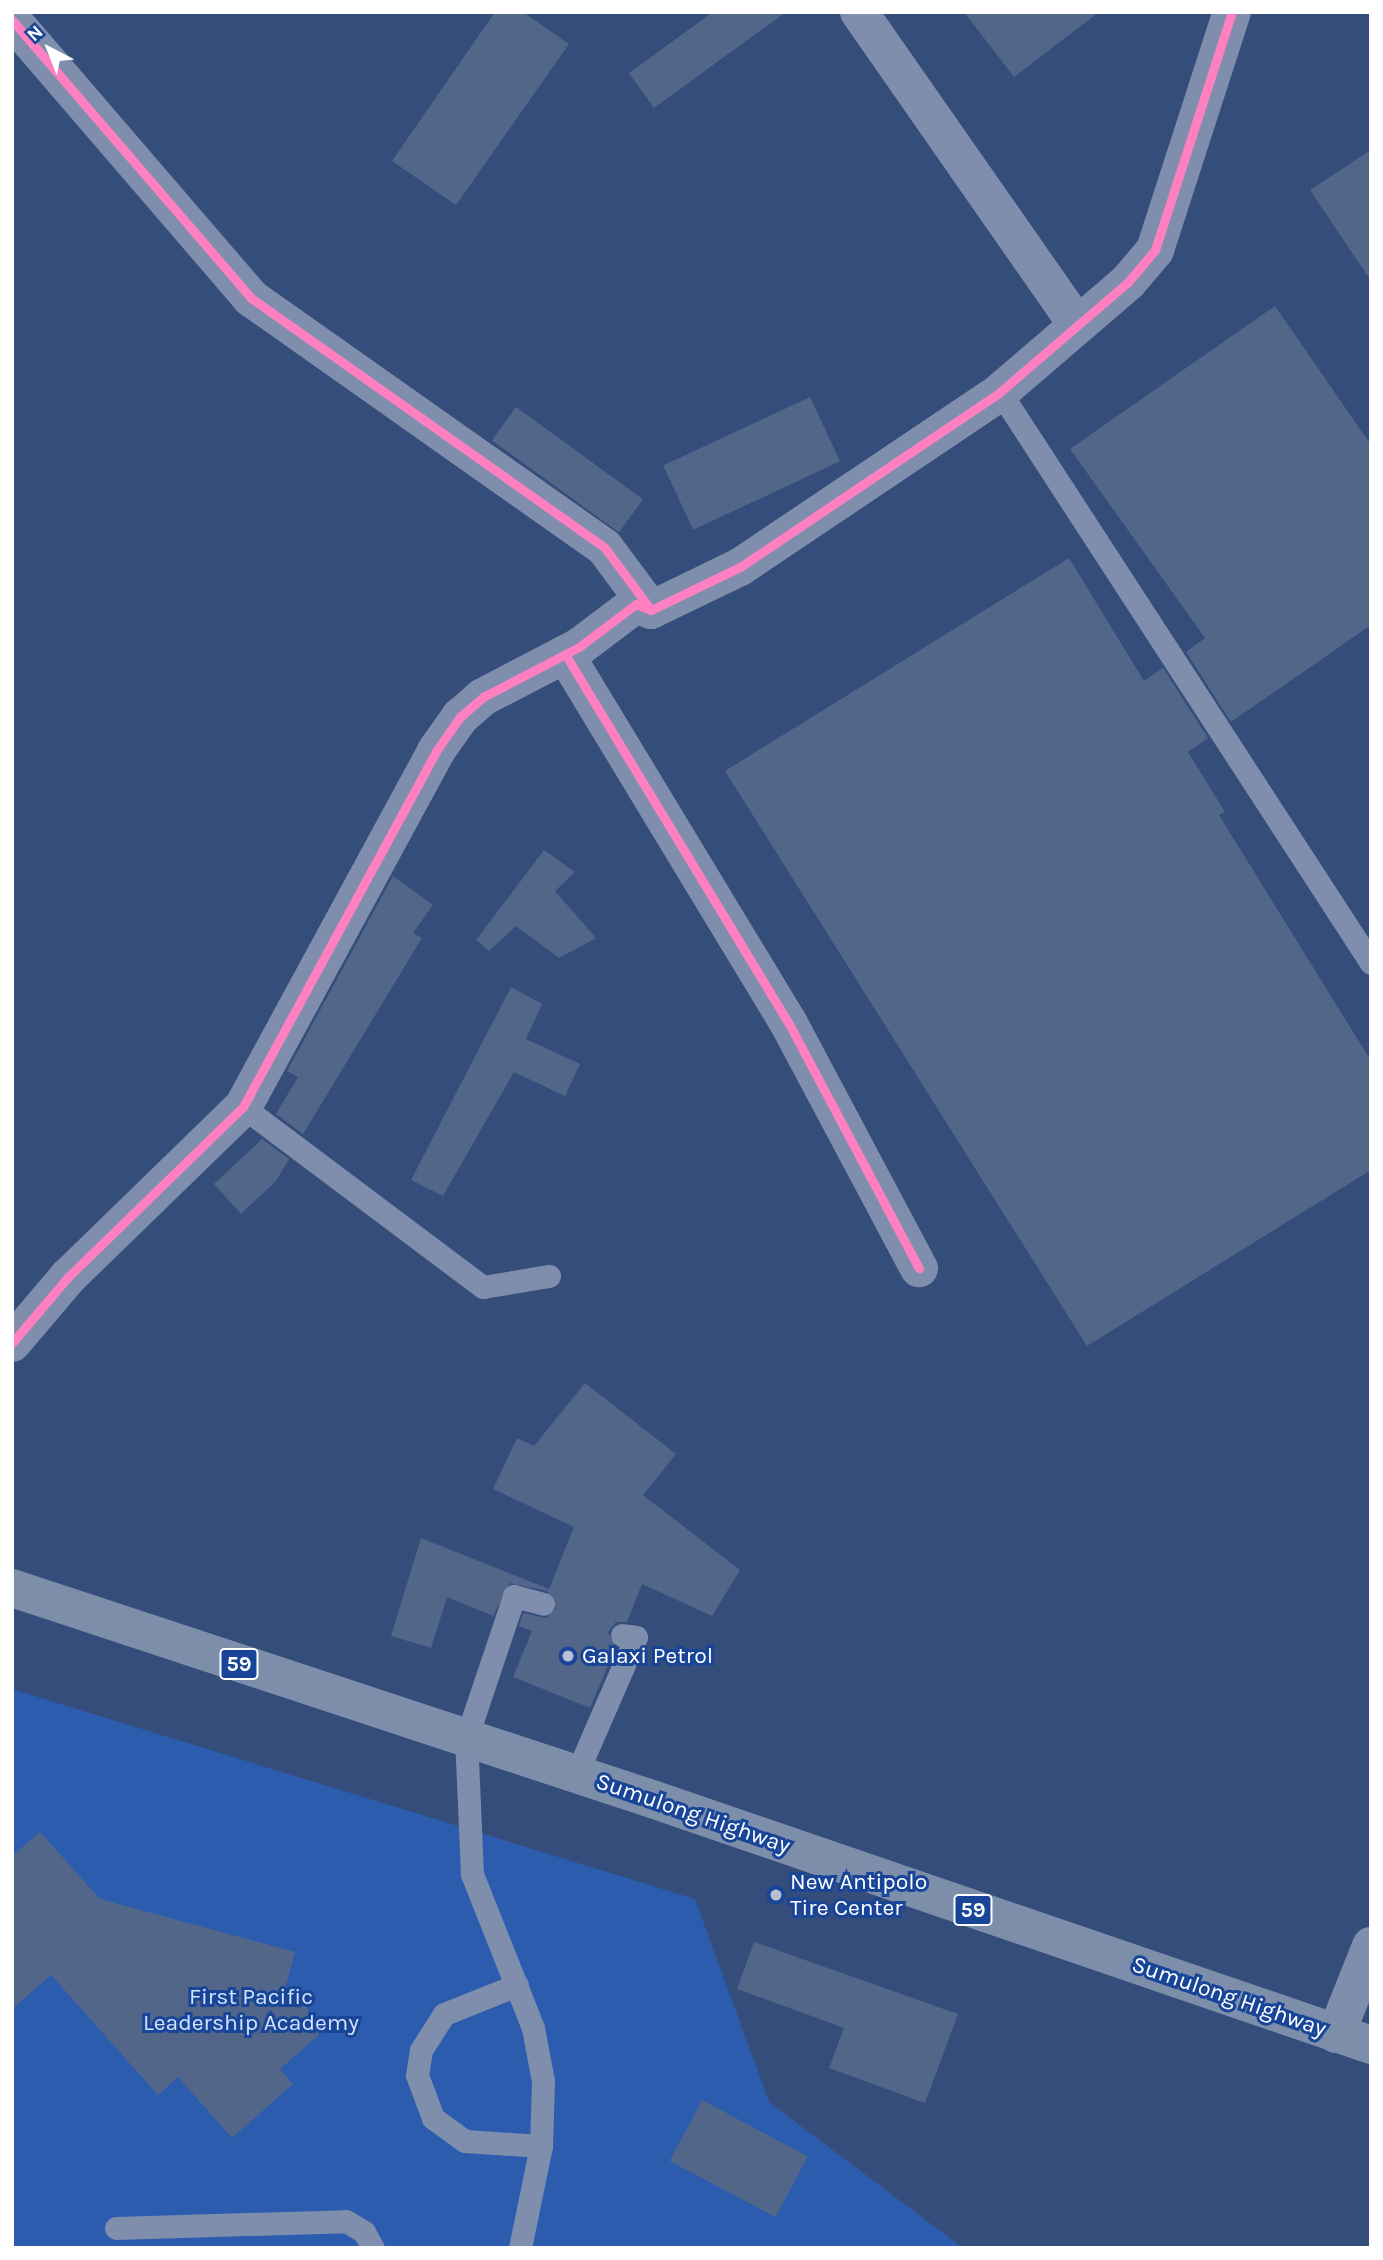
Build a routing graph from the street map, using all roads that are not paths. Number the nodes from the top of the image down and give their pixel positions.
1 (859, 12) edge
2 (1232, 12) edge
3 (12, 20) edge
4 (1077, 325) junction
5 (1000, 392) junction
6 (651, 610) junction
7 (565, 654) junction
8 (1371, 963) edge
9 (243, 1107) junction
10 (919, 1268) dead end
11 (549, 1276) dead end
12 (12, 1343) edge
13 (12, 1588) edge
14 (543, 1604) dead end
15 (622, 1634) dead end
16 (466, 1739) junction
17 (576, 1775) junction
18 (1371, 1946) edge
19 (517, 1984) junction
20 (1353, 2040) edge
21 (541, 2146) junction
22 (116, 2228) dead end
23 (373, 2248) edge
24 (520, 2248) edge

1 - 4 street
2 - 4 street
3 - 6 street
4 - 5 street
5 - 6 street
5 - 8 lane
6 - 7 street
7 - 9 street
7 - 10 street
9 - 11 lane
9 - 12 street
13 - 16 main road, Sumulong Highway / 59
14 - 16 lane
15 - 17 lane
16 - 17 main road, Sumulong Highway / 59
16 - 19 lane
17 - 20 main road, Sumulong Highway / 59
18 - 20 street
19 - 21 lane
19 - 21 lane
21 - 24 lane
22 - 23 lane

